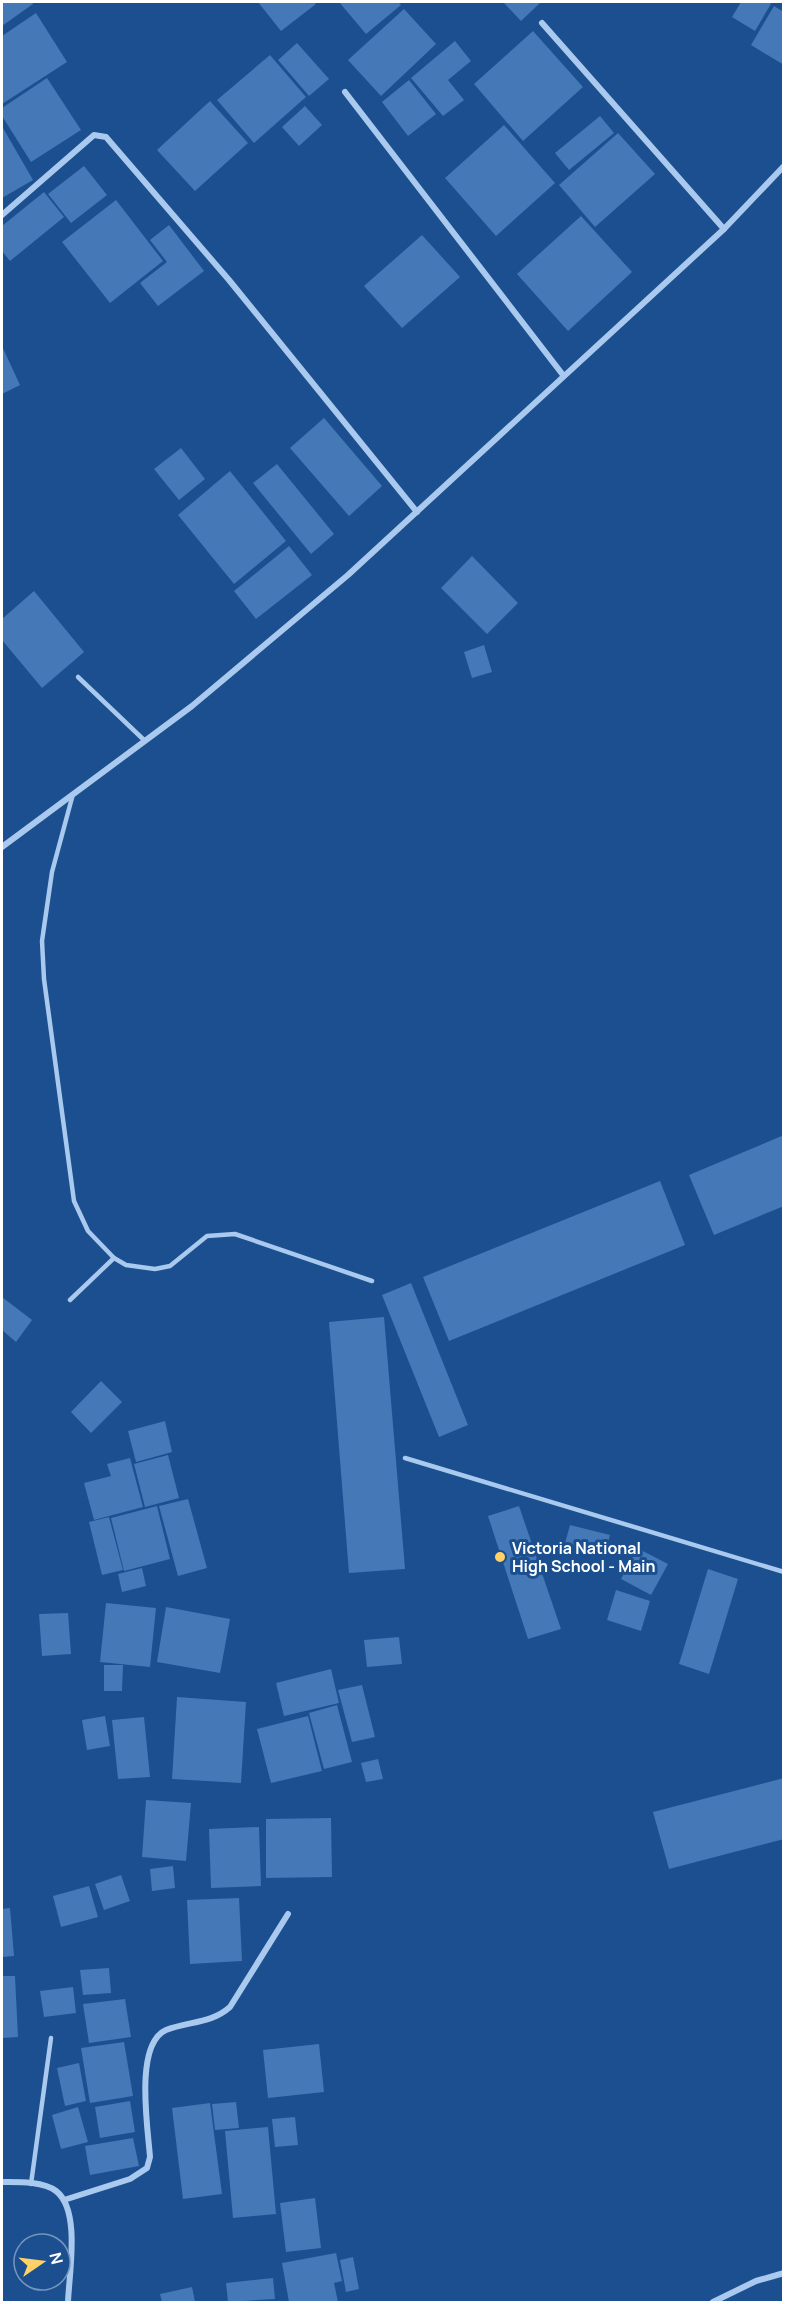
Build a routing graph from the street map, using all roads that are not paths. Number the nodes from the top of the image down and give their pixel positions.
1 (542, 23) dead end
2 (345, 92) dead end
3 (783, 166) edge
4 (2, 215) edge
5 (724, 229) junction
6 (563, 375) junction
7 (417, 512) junction
8 (78, 676) dead end
9 (145, 741) junction
10 (73, 794) junction
11 (2, 847) edge
12 (114, 1258) junction
13 (372, 1281) dead end
14 (70, 1300) dead end
15 (405, 1458) dead end
16 (783, 1572) edge
17 (288, 1914) dead end
18 (51, 2038) dead end
19 (2, 2182) edge
20 (31, 2184) junction
21 (64, 2200) junction
22 (783, 2273) edge
23 (68, 2302) edge
24 (713, 2302) edge

1 - 5 street
2 - 6 street
3 - 5 street
4 - 7 street
5 - 6 street
6 - 7 street
7 - 9 street
8 - 9 lane
9 - 10 street
10 - 11 street
10 - 12 lane
12 - 13 lane
12 - 14 lane
15 - 16 lane
17 - 21 street
18 - 20 lane
19 - 20 street
20 - 21 street
21 - 23 street
22 - 24 street

